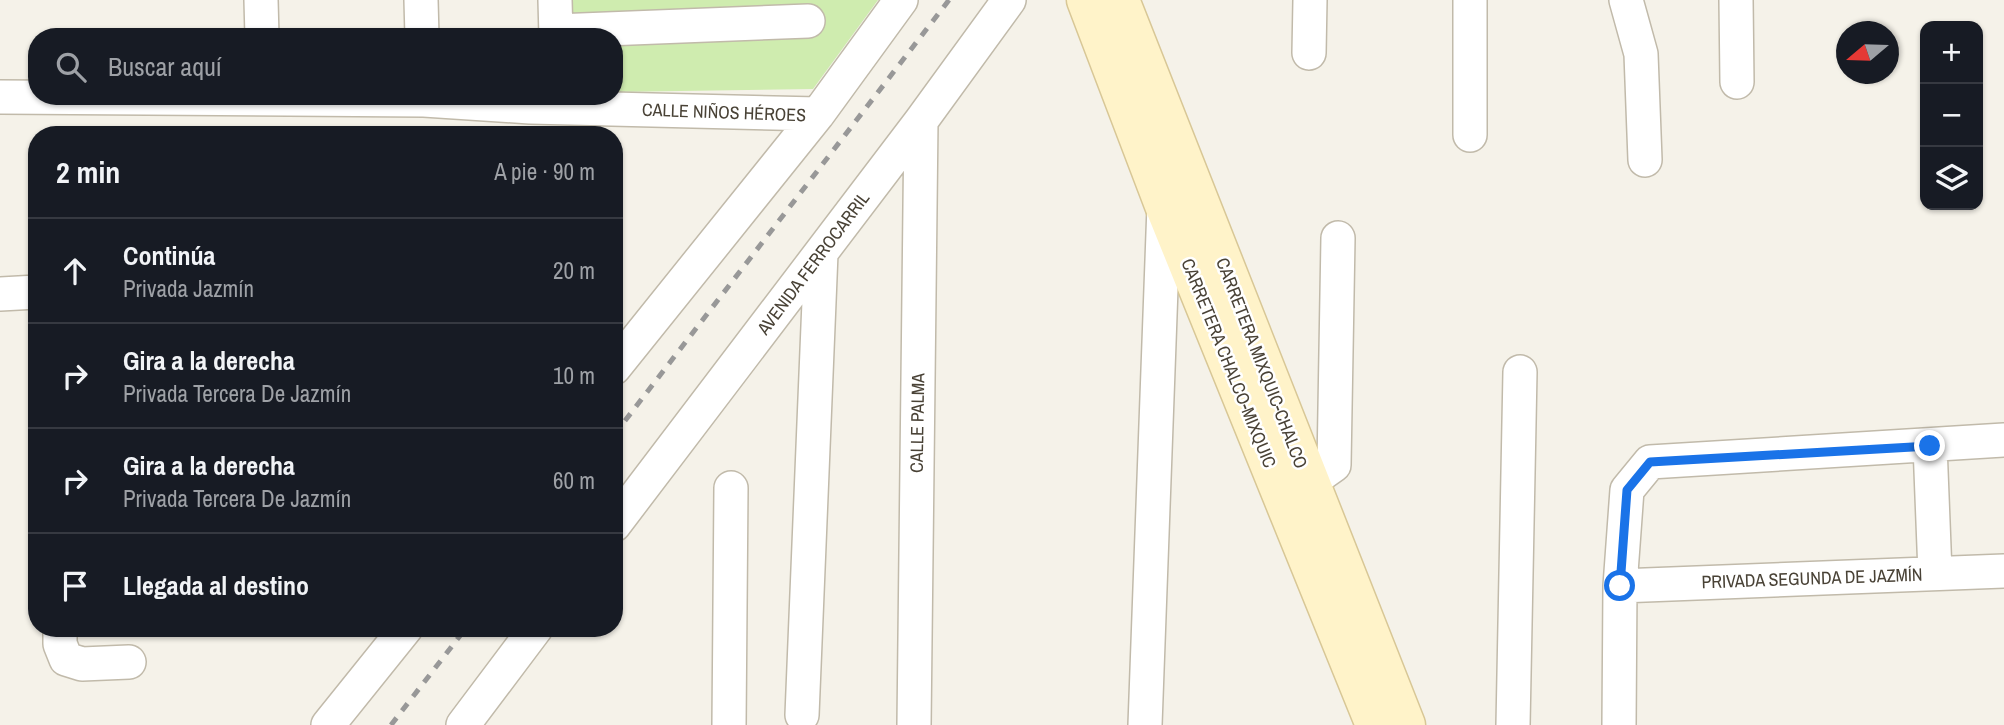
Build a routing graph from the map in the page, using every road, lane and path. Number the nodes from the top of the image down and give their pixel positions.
1 (261, 0) edge
2 (421, 0) edge
3 (901, 0) edge
4 (1009, 0) edge
5 (1086, 0) edge
6 (1120, 0) edge
7 (1310, 0) edge
8 (1471, 0) edge
9 (1626, 0) edge
10 (1736, 0) edge
11 (807, 21) dead end
12 (556, 23) edge
13 (262, 28) edge
14 (422, 28) edge
15 (1309, 53) dead end
16 (1737, 82) dead end
17 (0, 97) edge
18 (28, 97) edge
19 (618, 105) edge
20 (818, 114) junction
21 (920, 121) junction
22 (1469, 135) dead end
23 (1645, 159) dead end
24 (1164, 205) junction
25 (1338, 238) dead end
26 (821, 253) junction
27 (28, 292) edge
28 (0, 293) edge
29 (623, 358) edge
30 (1520, 372) dead end
31 (2004, 440) edge
32 (1930, 446) junction
33 (1310, 482) junction
34 (731, 488) dead end
35 (623, 513) edge
36 (2004, 570) edge
37 (1935, 573) junction
38 (1620, 586) junction
39 (60, 637) edge
40 (399, 637) edge
41 (529, 637) edge
42 (129, 662) dead end
43 (802, 715) dead end
44 (328, 725) edge
45 (463, 725) edge
46 (729, 725) edge
47 (914, 725) edge
48 (1146, 725) edge
49 (1375, 725) edge
50 (1406, 725) edge
51 (1513, 725) edge
52 (1619, 725) edge

1 - 13 street
2 - 14 street
3 - 20 street
4 - 21 street, AVENIDA FERROCARRIL
5 - 24 main road, CARRETERA CHALCO-MIXQUIC
6 - 33 main road, CARRETERA MIXQUIC-CHALCO
7 - 15 street
8 - 22 street
9 - 23 street
10 - 16 street
11 - 12 street
17 - 18 street, CALLE NIÑOS HÉROES
19 - 20 street, CALLE NIÑOS HÉROES
20 - 29 street
21 - 26 street, AVENIDA FERROCARRIL
21 - 47 street, CALLE PALMA
24 - 48 street
24 - 49 main road, CARRETERA CHALCO-MIXQUIC
25 - 33 street
26 - 35 street, AVENIDA FERROCARRIL
26 - 43 street
27 - 28 street
30 - 51 street
31 - 32 street
32 - 37 street
32 - 38 street
33 - 50 main road, CARRETERA MIXQUIC-CHALCO
34 - 46 street
36 - 37 street, PRIVADA SEGUNDA DE JAZMÍN
37 - 38 street, PRIVADA SEGUNDA DE JAZMÍN
38 - 52 street
39 - 42 street
40 - 44 street
41 - 45 street

